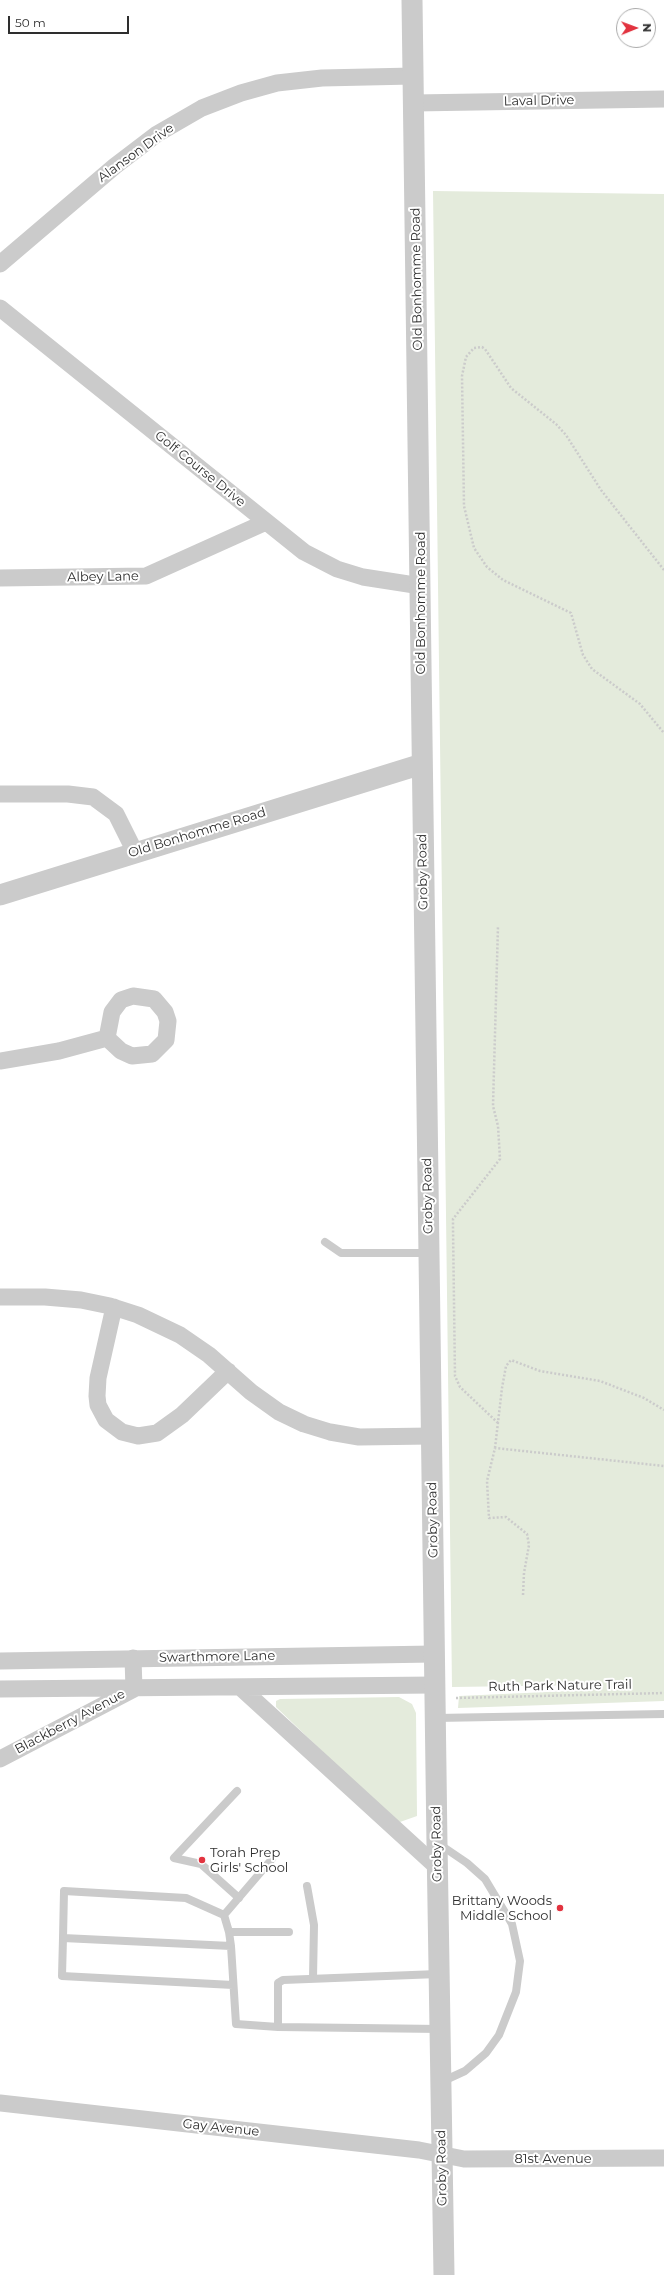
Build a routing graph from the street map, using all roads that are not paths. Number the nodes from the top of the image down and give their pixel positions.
1 (412, 0) edge
2 (413, 76) junction
3 (664, 99) edge
4 (414, 102) junction
5 (0, 264) edge
6 (0, 308) edge
7 (266, 522) junction
8 (0, 578) edge
9 (421, 586) junction
10 (422, 764) junction
11 (0, 794) edge
12 (135, 852) junction
13 (0, 895) edge
14 (107, 1038) dead end
15 (0, 1061) edge
16 (325, 1242) dead end
17 (428, 1253) junction
18 (0, 1297) edge
19 (114, 1307) junction
20 (228, 1371) junction
21 (431, 1436) junction
22 (434, 1654) junction
23 (133, 1658) junction
24 (0, 1661) edge
25 (435, 1685) junction
26 (240, 1687) junction
27 (0, 1689) edge
28 (134, 1689) junction
29 (664, 1714) edge
30 (435, 1718) junction
31 (0, 1759) edge
32 (238, 1791) dead end
33 (436, 1842) junction
34 (272, 1859) dead end
35 (437, 1867) junction
36 (307, 1886) dead end
37 (239, 1898) junction
38 (224, 1915) junction
39 (230, 1932) junction
40 (289, 1932) dead end
41 (63, 1938) junction
42 (231, 1946) junction
43 (439, 1974) junction
44 (314, 1978) junction
45 (233, 1985) junction
46 (278, 2027) junction
47 (440, 2029) junction
48 (441, 2082) junction
49 (0, 2103) edge
50 (442, 2154) junction
51 (664, 2158) edge
52 (444, 2275) edge

1 - 2 street, Old Bonhomme Road
2 - 4 street, Old Bonhomme Road
2 - 5 street, Alanson Drive
3 - 4 street, Laval Drive
4 - 9 street, Old Bonhomme Road
6 - 7 street, Golf Course Drive
7 - 8 street, Albey Lane
7 - 9 street, Golf Course Drive
9 - 10 street, Old Bonhomme Road
10 - 12 street, Old Bonhomme Road
10 - 17 street, Groby Road
11 - 12 street
12 - 13 street, Old Bonhomme Road
14 - 15 street
16 - 17 lane
17 - 21 street, Groby Road
18 - 19 street
19 - 20 street
19 - 20 street
20 - 21 street
21 - 22 street, Groby Road
22 - 23 street, Swarthmore Lane
22 - 25 street, Groby Road
23 - 24 street, Swarthmore Lane
23 - 28 street, Blackberry Avenue
25 - 26 street
25 - 30 street, Groby Road
26 - 28 street
26 - 35 street
27 - 28 street
28 - 31 street, Blackberry Avenue
29 - 30 lane
30 - 33 street, Groby Road
32 - 37 lane
33 - 35 street, Groby Road
33 - 48 lane
34 - 37 lane
35 - 43 street, Groby Road
36 - 44 lane
37 - 38 lane
38 - 39 lane
38 - 41 lane
39 - 40 lane
39 - 42 lane
41 - 42 lane
41 - 45 lane
42 - 45 lane
43 - 44 lane
43 - 47 street, Groby Road
44 - 46 lane
45 - 46 lane
46 - 47 lane
47 - 48 street, Groby Road
48 - 50 street, Groby Road
49 - 50 street, Gay Avenue
50 - 51 street, 81st Avenue
50 - 52 street, Groby Road

